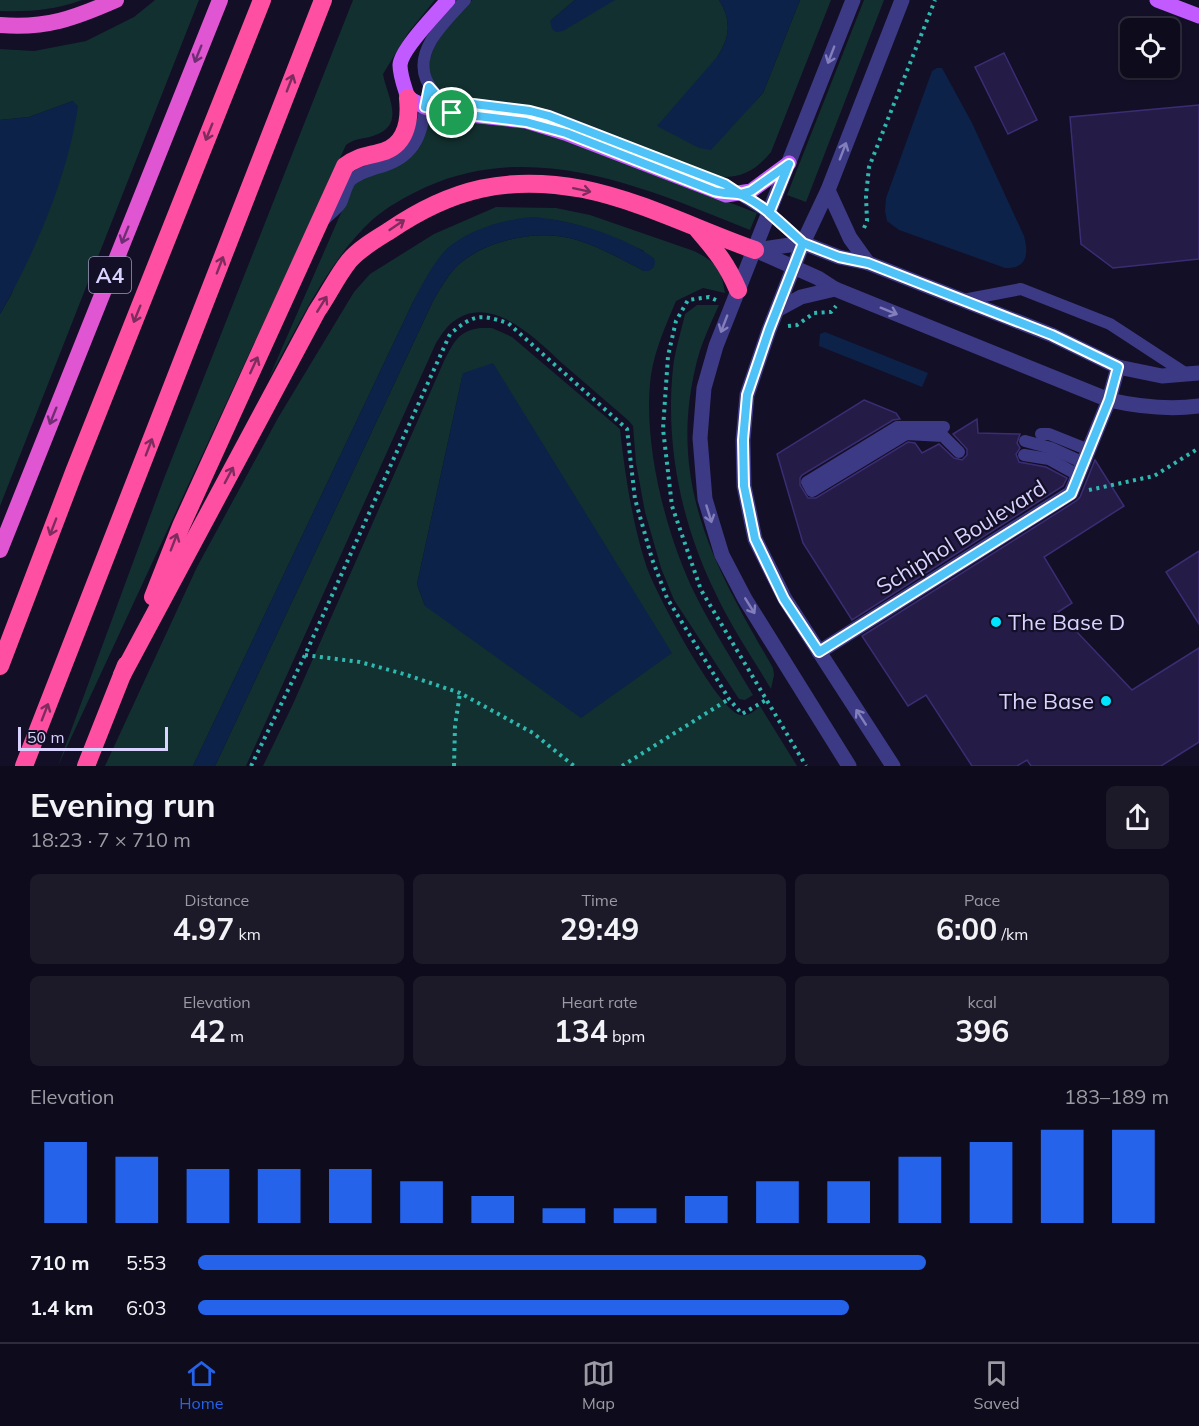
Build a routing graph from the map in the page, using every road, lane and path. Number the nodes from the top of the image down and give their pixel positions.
1 (116, 0) edge
2 (220, 0) edge
3 (262, 0) edge
4 (323, 0) edge
5 (448, 0) edge
6 (465, 0) edge
7 (853, 0) edge
8 (902, 0) edge
9 (1157, 0) edge
10 (1199, 16) edge
11 (0, 25) edge
12 (429, 87) junction
13 (408, 98) junction
14 (425, 107) junction
15 (789, 164) junction
16 (828, 189) junction
17 (740, 194) junction
18 (769, 213) junction
19 (317, 227) junction
20 (696, 228) junction
21 (803, 243) junction
22 (755, 250) junction
23 (868, 263) junction
24 (792, 268) junction
25 (835, 289) junction
26 (738, 290) junction
27 (963, 300) junction
28 (777, 310) junction
29 (1118, 367) junction
30 (1194, 374) edge
31 (1109, 400) junction
32 (1199, 406) edge
33 (944, 427) dead end
34 (1041, 434) dead end
35 (1025, 441) dead end
36 (1199, 448) edge
37 (959, 452) dead end
38 (1024, 455) dead end
39 (1084, 463) junction
40 (1071, 494) junction
41 (0, 550) edge
42 (819, 652) junction
43 (305, 655) junction
44 (0, 666) edge
45 (122, 675) junction
46 (460, 693) junction
47 (729, 699) junction
48 (766, 700) dead end
49 (24, 766) edge
50 (86, 766) edge
51 (251, 766) edge
52 (454, 766) edge
53 (574, 766) edge
54 (622, 766) edge
55 (849, 766) edge
56 (893, 766) edge

1 - 11 highway
2 -> 41 highway, A4
3 -> 44 highway, A4
49 -> 4 highway
5 - 13 main road
6 - 12 lane
7 -> 15 street
16 -> 8 street
9 - 10 main road
12 - 14 lane
12 - 17 lane
13 - 14 main road
13 - 19 highway
14 - 17 main road
14 - 19 lane
15 - 17 main road
15 - 18 street
16 - 21 street
16 - 23 street
17 - 18 lane
18 - 21 lane
18 - 22 street
45 -> 19 highway
20 - 22 highway
20 - 26 highway
45 -> 20 highway
21 - 22 street
21 - 23 street
21 - 24 street
22 - 24 street
22 - 26 street
23 - 27 street
24 - 25 street
24 - 28 street
25 - 28 street
25 -> 31 street
26 -> 55 street
27 - 29 street
27 - 30 lane
28 - 42 street
29 - 30 street
29 - 31 street, Schiphol Boulevard
31 - 32 street
31 - 39 street, Schiphol Boulevard
33 - 37 lane
34 - 39 lane
35 - 39 lane
36 - 40 path
38 - 39 lane
39 - 40 street, Schiphol Boulevard
40 - 42 street, Schiphol Boulevard
56 -> 42 street
43 - 46 path
43 - 47 path
43 - 51 path
45 - 50 highway
46 - 52 path
46 - 53 path
47 - 48 path
47 - 54 path

